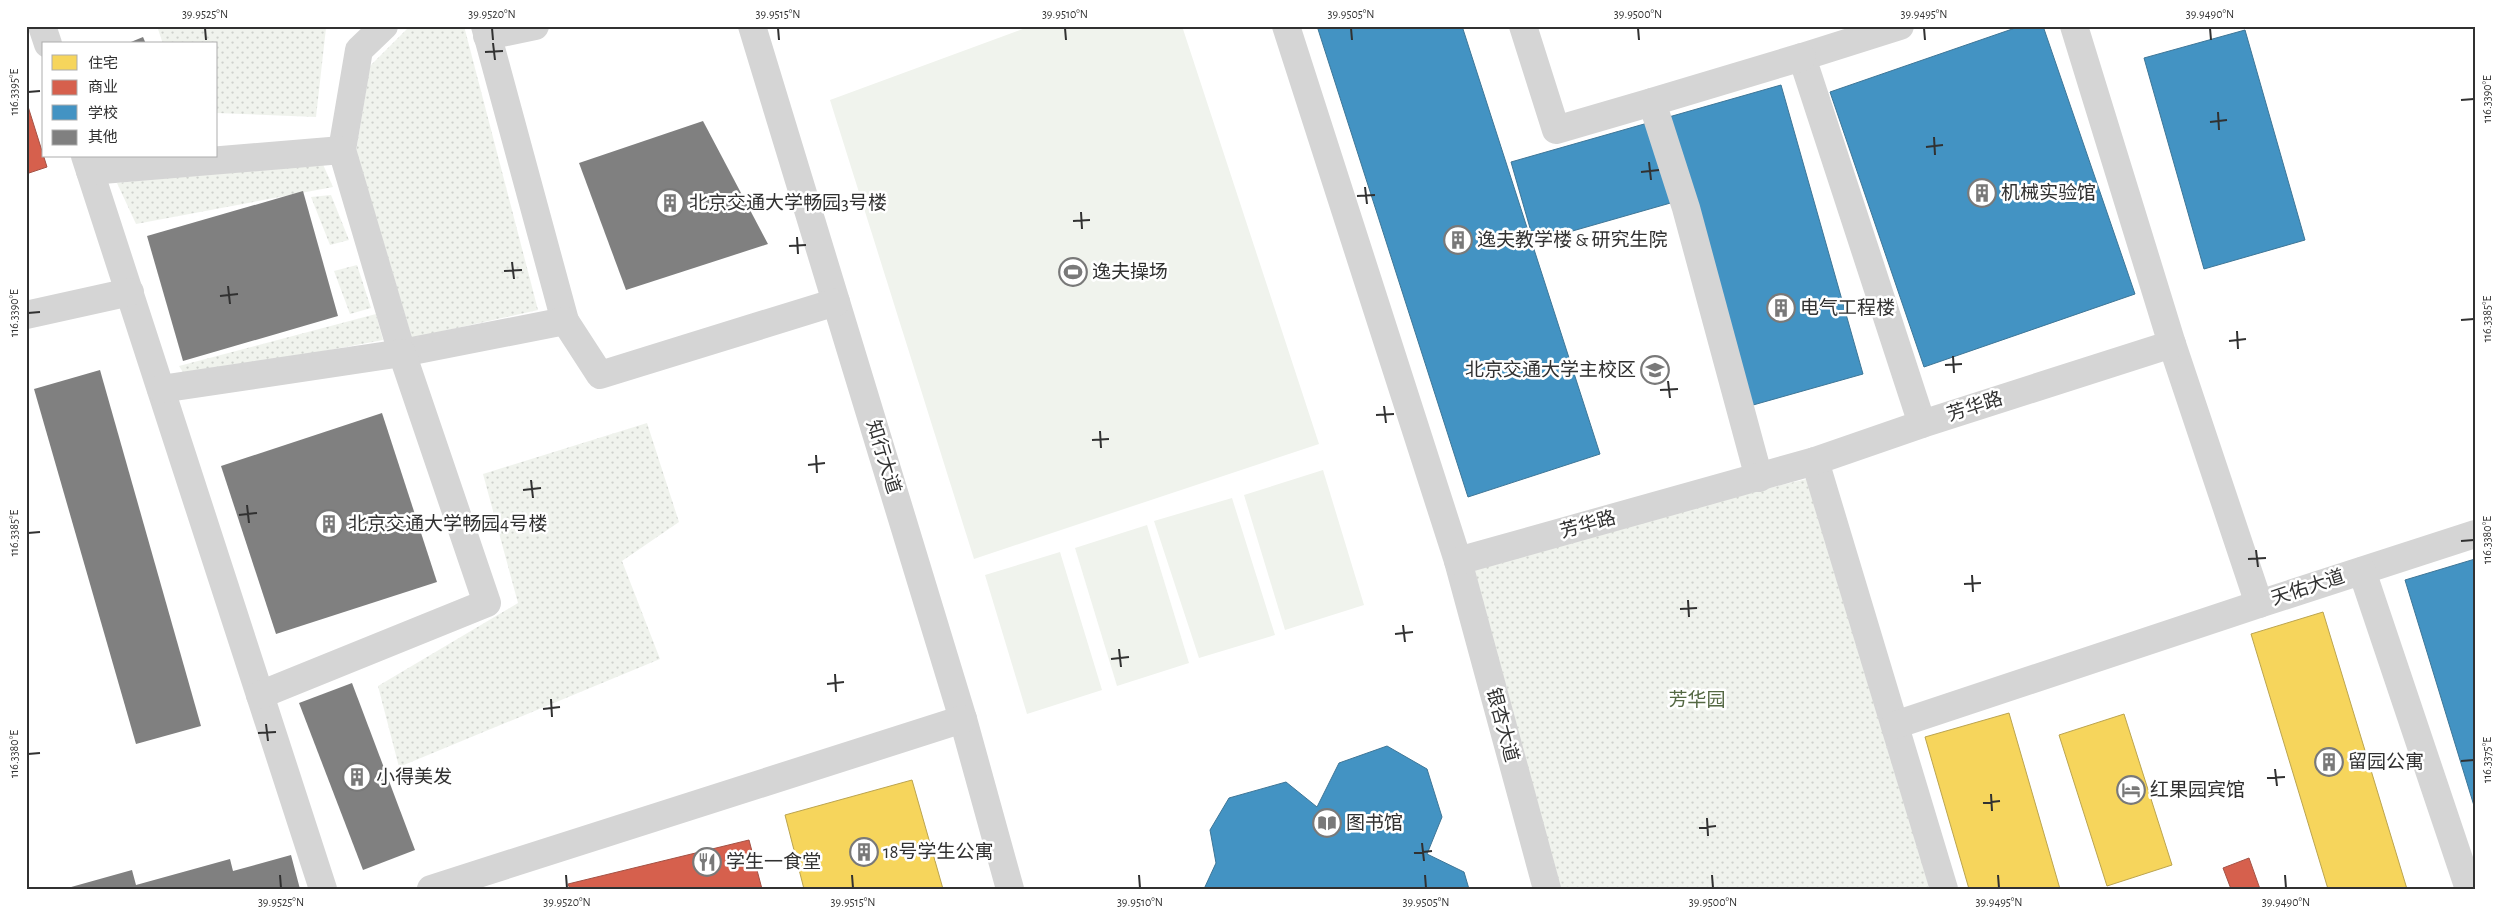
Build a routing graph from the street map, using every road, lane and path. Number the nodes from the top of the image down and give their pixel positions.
1 (42, 26) edge
2 (384, 26) edge
3 (535, 26) edge
4 (752, 26) edge
5 (1286, 26) edge
6 (1523, 26) edge
7 (1900, 26) edge
8 (2074, 26) edge
9 (486, 31) edge
10 (47, 42) edge
11 (1802, 57) junction
12 (1652, 102) junction
13 (342, 150) junction
14 (218, 157) edge
15 (197, 158) edge
16 (88, 164) edge
17 (130, 292) junction
18 (836, 302) junction
19 (26, 315) edge
20 (565, 321) junction
21 (2172, 344) junction
22 (402, 353) junction
23 (161, 389) junction
24 (1922, 424) junction
25 (1815, 462) junction
26 (1759, 478) junction
27 (2475, 534) edge
28 (1458, 561) junction
29 (2362, 571) junction
30 (2259, 604) junction
31 (260, 695) junction
32 (963, 719) junction
33 (1895, 725) junction
34 (323, 889) edge
35 (431, 889) edge
36 (1010, 889) edge
37 (1547, 889) edge
38 (1944, 889) edge
39 (2470, 889) edge

1 - 10 street
2 - 13 street
3 - 9 street
4 - 18 street, 知行大道
5 - 28 street, 银杏大道
6 - 12 street
7 - 11 street
8 - 21 street
9 - 20 street
11 - 12 street
11 - 24 street
12 - 26 street
13 - 14 street
13 - 22 street
15 - 16 street
16 - 17 street
17 - 19 street
17 - 23 street
18 - 20 street
18 - 32 street, 知行大道
20 - 22 street
21 - 24 street, 芳华路
21 - 30 street, 天佑大道
22 - 23 street
22 - 31 street
23 - 31 street
24 - 25 street, 芳华路
25 - 26 street, 芳华路
25 - 33 street
26 - 28 street, 芳华路
27 - 29 street, 天佑大道
28 - 37 street, 银杏大道
29 - 30 street, 天佑大道
29 - 39 street
30 - 33 street
31 - 34 street
32 - 35 street
32 - 36 street, 知行大道
33 - 38 street

